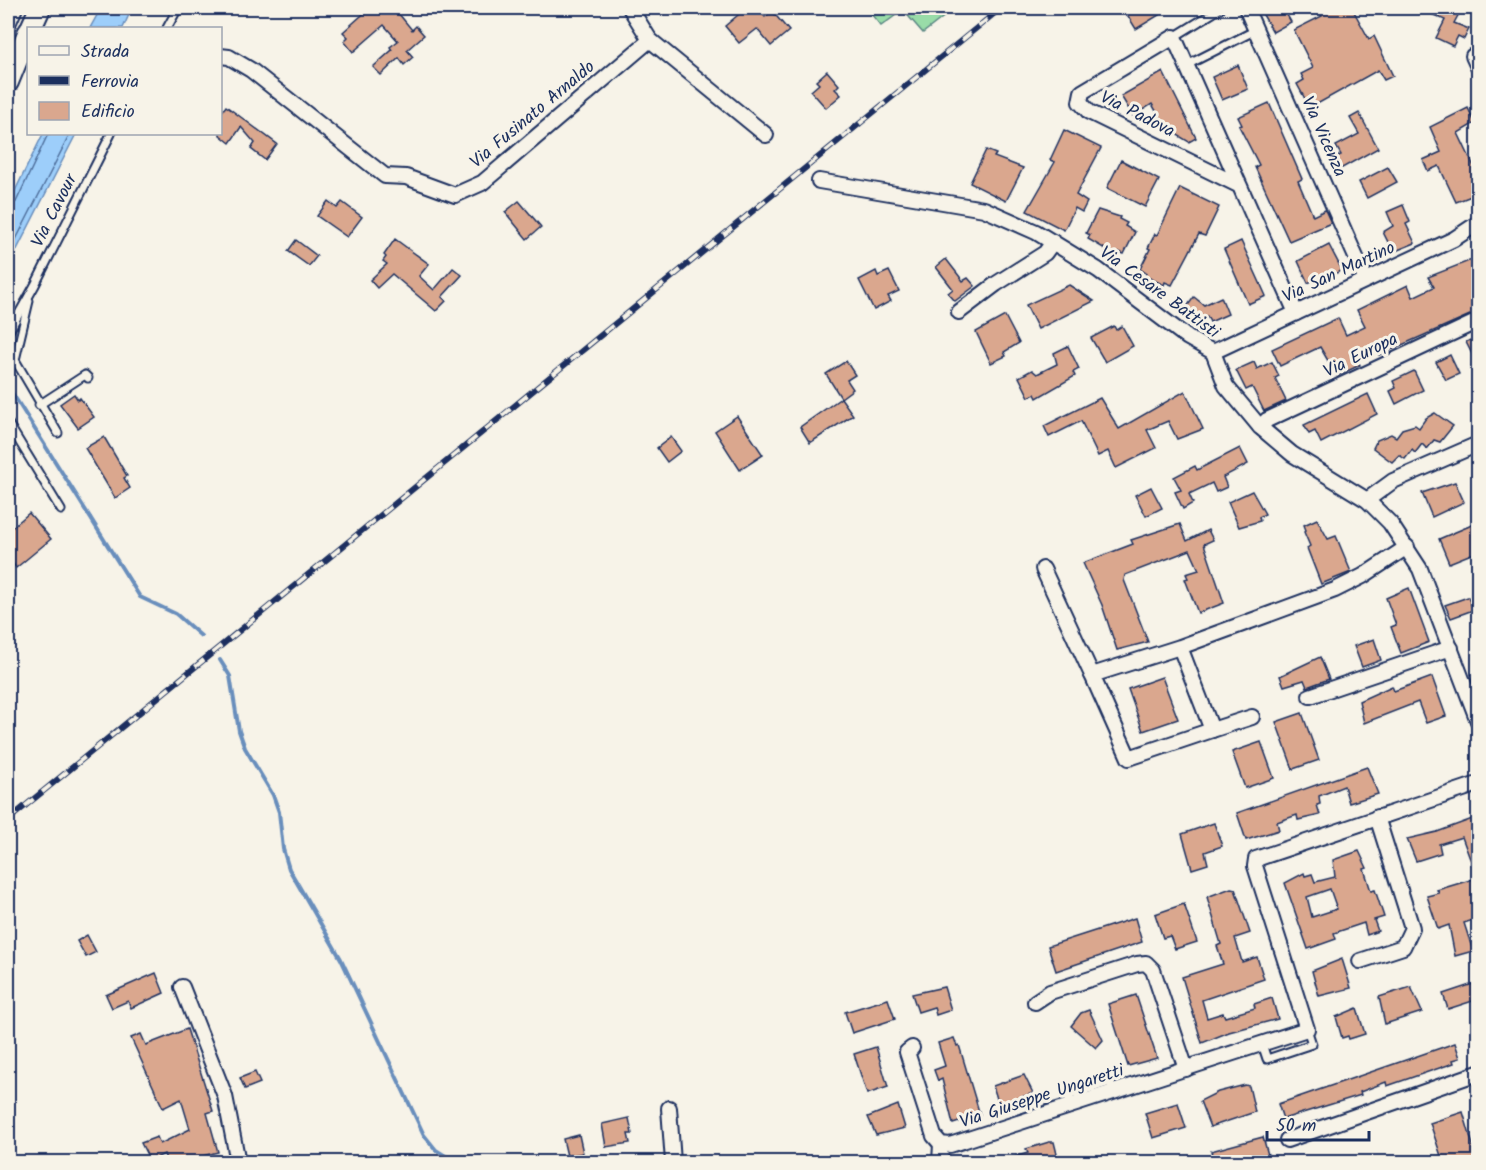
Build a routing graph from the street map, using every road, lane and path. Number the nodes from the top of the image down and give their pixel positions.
1 (15, 8) edge
2 (40, 8) edge
3 (178, 8) edge
4 (630, 8) edge
5 (1221, 8) edge
6 (1246, 8) edge
7 (8, 24) edge
8 (31, 27) edge
9 (168, 27) edge
10 (1256, 30) junction
11 (27, 34) edge
12 (1174, 37) junction
13 (650, 40) junction
14 (14, 51) edge
15 (222, 56) edge
16 (1187, 65) junction
17 (8, 82) edge
18 (110, 135) edge
19 (766, 135) dead end
20 (819, 181) dead end
21 (1240, 186) junction
22 (1479, 223) edge
23 (1053, 242) junction
24 (1366, 280) junction
25 (29, 295) junction
26 (959, 312) dead end
27 (1296, 313) junction
28 (1479, 321) edge
29 (8, 333) edge
30 (1213, 352) junction
31 (15, 360) junction
32 (8, 370) edge
33 (88, 378) dead end
34 (39, 405) junction
35 (8, 423) edge
36 (1260, 427) junction
37 (58, 433) dead end
38 (1479, 444) edge
39 (1367, 500) junction
40 (61, 510) dead end
41 (1407, 546) junction
42 (1043, 569) dead end
43 (1180, 646) junction
44 (1451, 648) junction
45 (1092, 675) junction
46 (1310, 696) dead end
47 (1252, 717) dead end
48 (1479, 721) edge
49 (1212, 730) junction
50 (1479, 784) edge
51 (1377, 817) junction
52 (1360, 961) dead end
53 (182, 987) dead end
54 (1035, 1002) dead end
55 (912, 1048) dead end
56 (1186, 1069) junction
57 (1479, 1073) edge
58 (669, 1108) dead end
59 (1287, 1140) dead end
60 (941, 1144) junction
61 (238, 1162) edge
62 (673, 1162) edge
63 (940, 1162) edge

1 - 7 street
2 - 8 main road
3 - 9 lane
4 - 13 street
5 - 12 lane
6 - 10 street, Via Vicenza
10 - 16 lane
10 - 24 street, Via Vicenza
11 - 14 main road
12 - 16 street
12 - 21 street, Via Padova
13 - 15 street, Via Fusinato Arnaldo
13 - 19 street
14 - 17 main road
16 - 21 street
18 - 25 lane, Via Cavour
20 - 23 street, Via Cesare Battisti
21 - 27 street
22 - 24 street, Via San Martino
23 - 26 street
23 - 30 street, Via Cesare Battisti
24 - 27 street, Via San Martino
25 - 29 lane, Via Cavour
25 - 31 lane
27 - 30 street, Via San Martino
28 - 36 street, Via Europa
30 - 36 street, Via Cesare Battisti
31 - 32 lane
31 - 34 lane
33 - 34 lane
34 - 37 lane
35 - 40 lane
36 - 39 street, Via Cesare Battisti
38 - 39 street
39 - 41 street, Via Cesare Battisti
41 - 43 street
41 - 44 street, Via Cesare Battisti
42 - 45 street
43 - 45 street
43 - 49 street
44 - 46 street
44 - 48 street, Via Cesare Battisti
45 - 49 street
47 - 49 street
50 - 51 street, Via Giuseppe Ungaretti
51 - 52 street
51 - 56 street, Via Giuseppe Ungaretti
53 - 61 street
54 - 56 street
55 - 60 street, Via Giuseppe Ungaretti
56 - 60 street, Via Giuseppe Ungaretti
57 - 59 street
58 - 62 street
60 - 63 street

